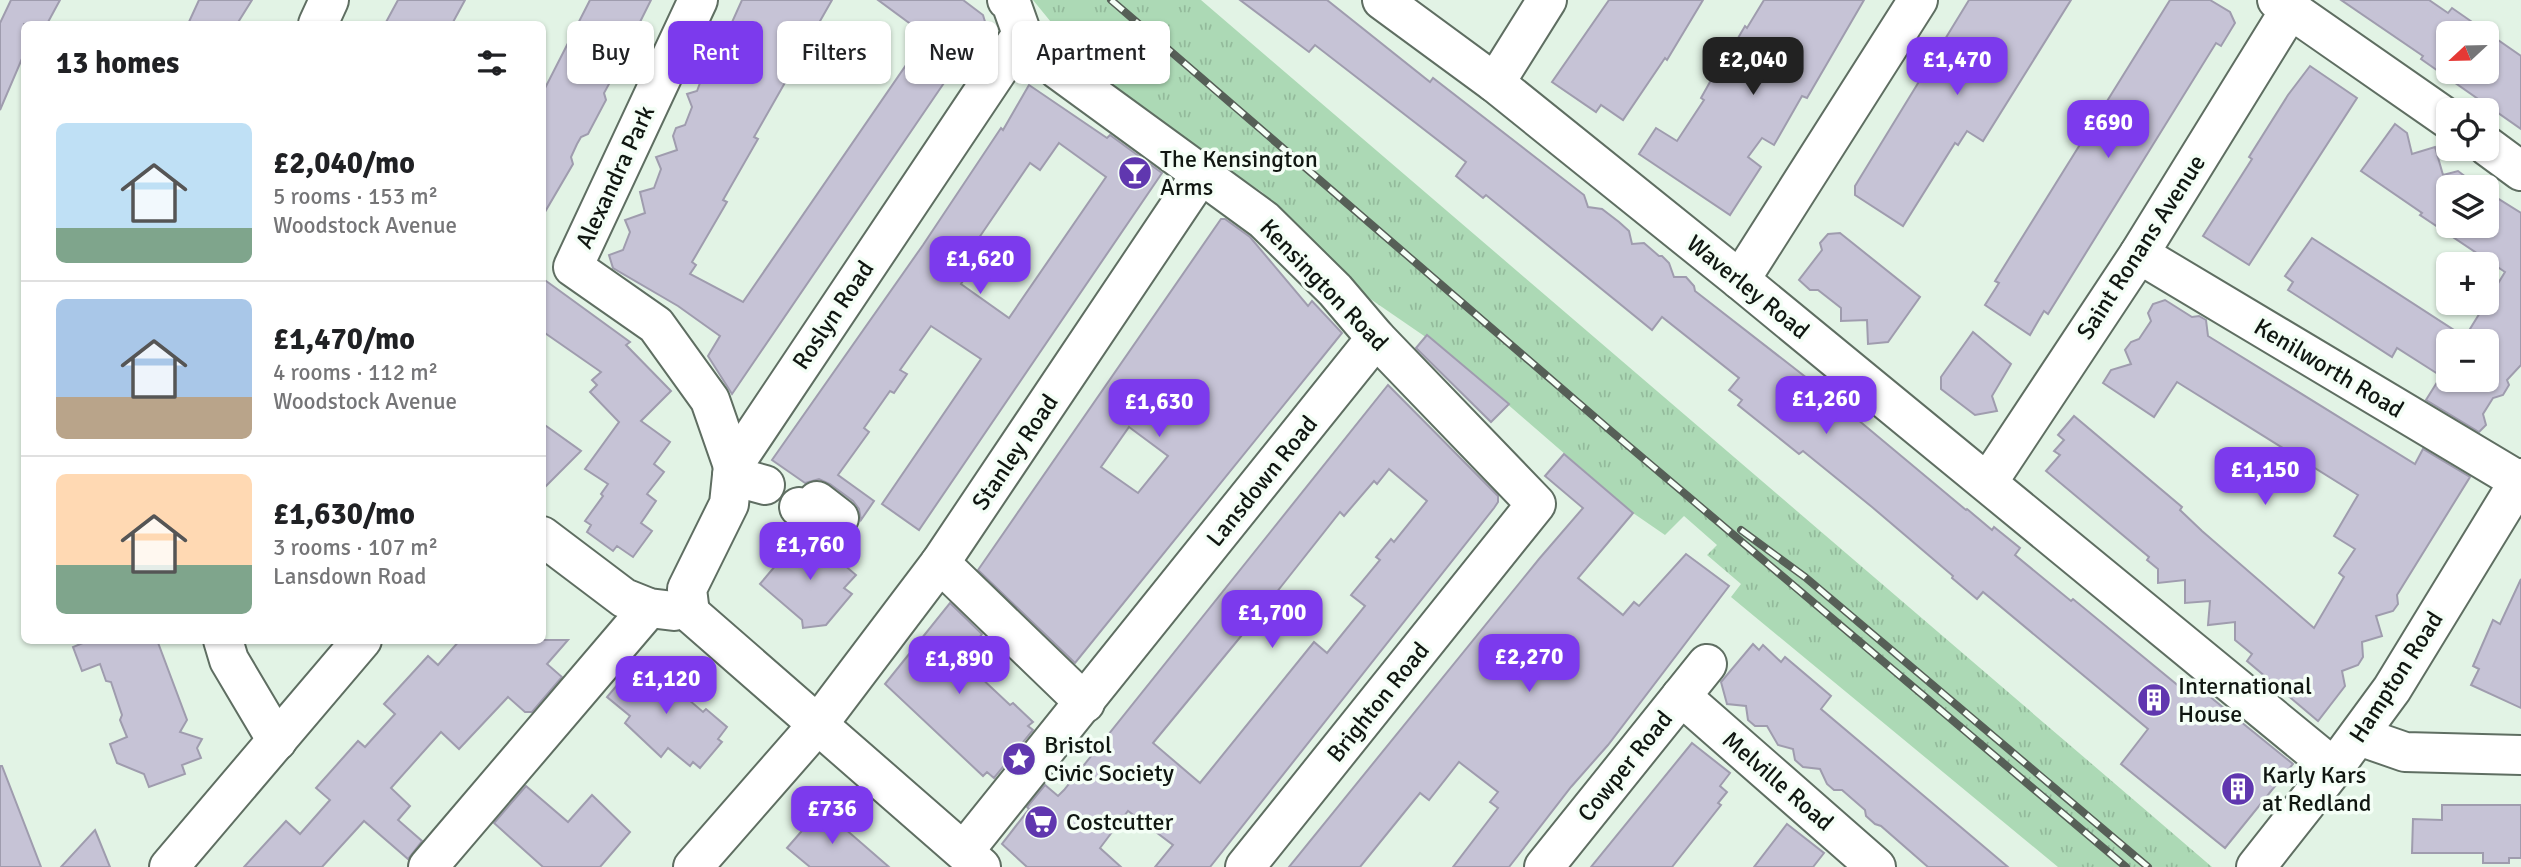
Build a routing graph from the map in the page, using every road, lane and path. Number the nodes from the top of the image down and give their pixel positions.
1 (329, 0) edge
2 (698, 0) edge
3 (1382, 0) edge
4 (1547, 0) edge
5 (1918, 0) edge
6 (2284, 4) edge
7 (1014, 17) edge
8 (319, 21) edge
9 (1495, 83) junction
10 (2436, 111) edge
11 (2499, 155) edge
12 (2521, 171) edge
13 (1201, 174) junction
14 (2139, 254) junction
15 (1740, 280) junction
16 (1376, 338) junction
17 (743, 475) junction
18 (2520, 480) edge
19 (1988, 482) junction
20 (1536, 504) joint
21 (799, 507) dead end
22 (839, 518) dead end
23 (546, 539) edge
24 (940, 563) junction
25 (649, 608) junction
26 (690, 613) junction
27 (224, 644) edge
28 (359, 644) edge
29 (1707, 664) dead end
30 (1681, 696) junction
31 (1085, 703) junction
32 (819, 723) junction
33 (2358, 736) junction
34 (277, 741) junction
35 (2521, 755) edge
36 (2334, 768) junction
37 (972, 859) edge
38 (1868, 865) edge
39 (169, 867) edge
40 (428, 867) edge
41 (693, 867) edge
42 (1245, 867) edge
43 (1544, 867) edge
44 (2256, 867) edge

1 - 8 street
2 - 17 street, Alexandra Park
3 - 9 street, Waverley Road
4 - 9 street
5 - 15 street
6 - 10 street
6 - 14 street, Saint Ronans Avenue
7 - 13 street, Kensington Road
7 - 17 street, Roslyn Road
9 - 15 street, Waverley Road
11 - 12 street
13 - 16 street, Kensington Road
13 - 24 street, Stanley Road
14 - 18 street, Kenilworth Road
14 - 19 street, Saint Ronans Avenue
15 - 19 street, Waverley Road
16 - 20 street, Kensington Road
16 - 31 street, Lansdown Road
17 - 26 street, Roslyn Road
18 - 33 street, Hampton Road
19 - 36 street, Waverley Road
20 - 42 street, Brighton Road
21 - 22 street
23 - 25 street
24 - 31 street
24 - 32 street, Stanley Road
25 - 26 street
25 - 40 street
26 - 32 street
27 - 34 street
28 - 34 street
29 - 30 street, Cowper Road
30 - 38 street, Melville Road
30 - 43 street, Cowper Road
31 - 37 street, Lansdown Road
32 - 37 street
32 - 41 street, Stanley Road
33 - 35 street
33 - 36 street, Hampton Road
34 - 39 street
36 - 44 street, Hampton Road

